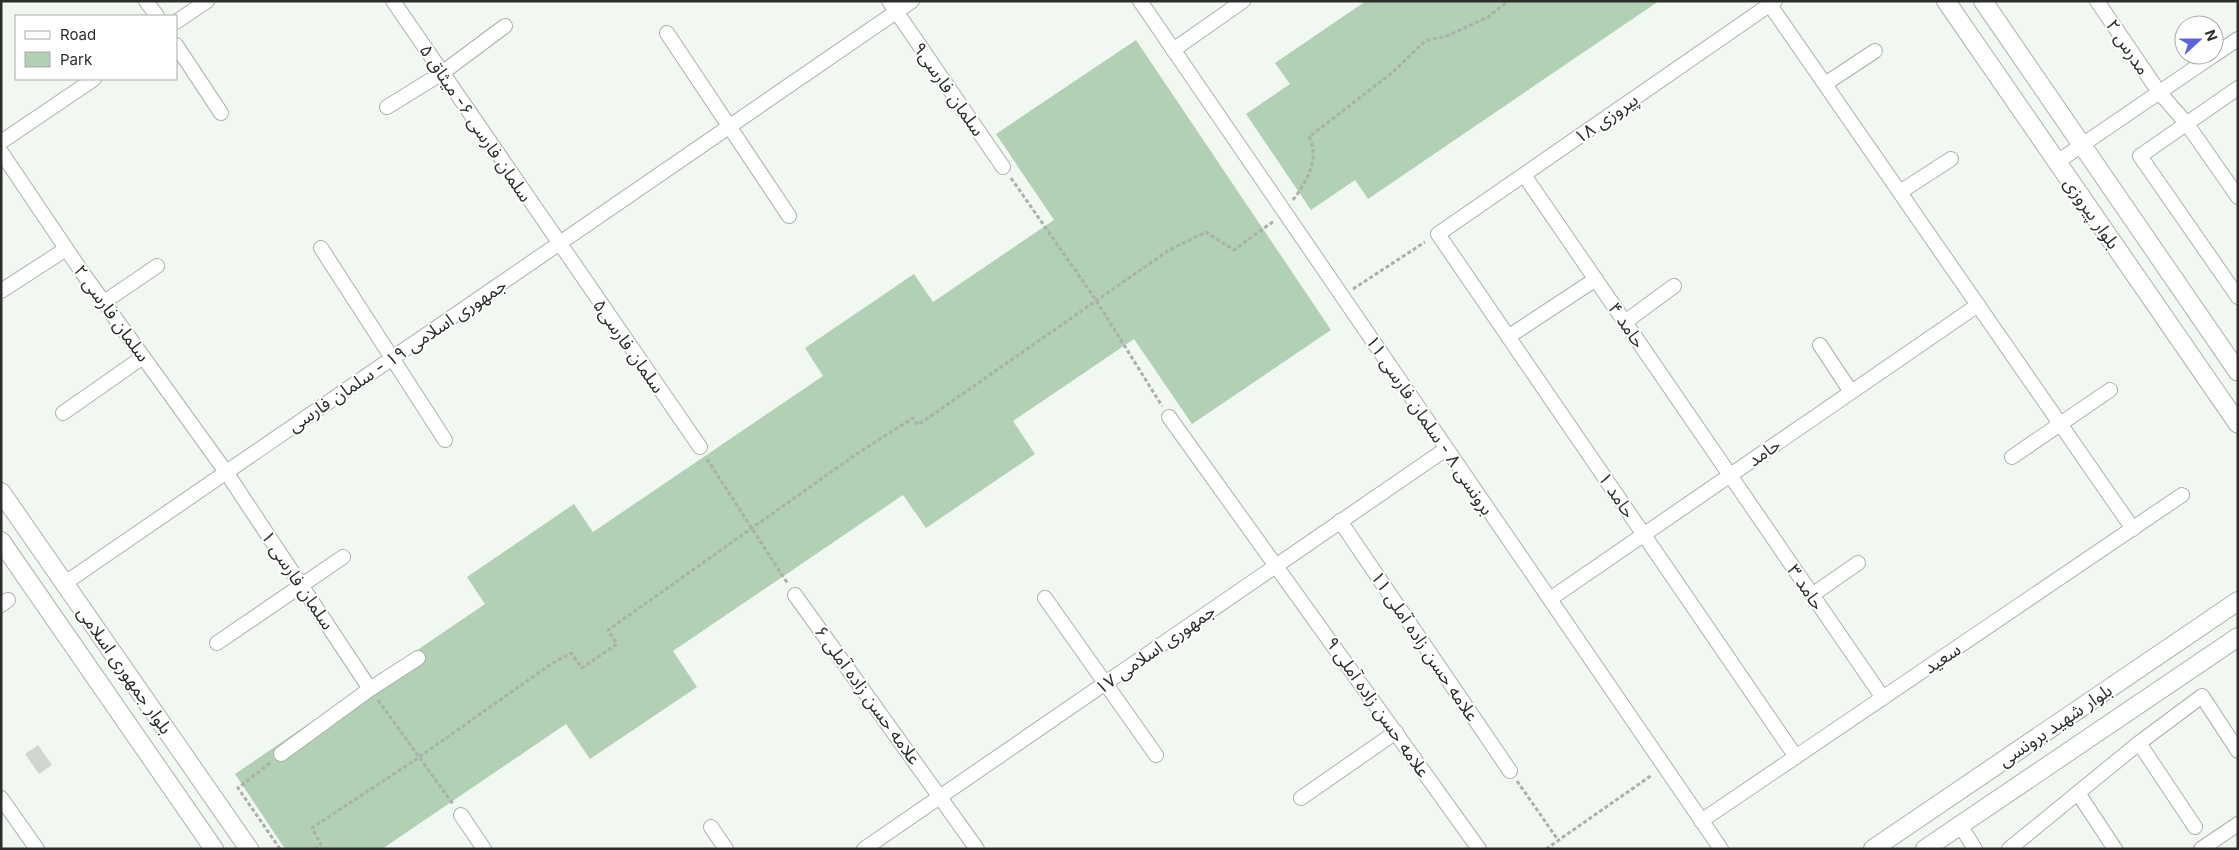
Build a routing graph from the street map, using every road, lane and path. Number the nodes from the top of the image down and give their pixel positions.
1 (146, 1) edge
2 (207, 1) edge
3 (393, 1) edge
4 (912, 1) edge
5 (1140, 1) edge
6 (1243, 1) edge
7 (1508, 1) edge
8 (1946, 1) edge
9 (1984, 1) edge
10 (2097, 1) edge
11 (1773, 3) edge
12 (892, 7) edge
13 (156, 15) edge
14 (178, 21) edge
15 (505, 26) dead end
16 (667, 33) dead end
17 (2238, 39) edge
18 (178, 48) edge
19 (2224, 48) edge
20 (1173, 50) junction
21 (1875, 51) dead end
22 (2199, 65) edge
23 (442, 73) junction
24 (93, 80) edge
25 (1825, 84) junction
26 (2238, 88) edge
27 (2159, 92) junction
28 (387, 108) dead end
29 (221, 113) dead end
30 (2187, 124) junction
31 (729, 127) junction
32 (1, 142) edge
33 (2081, 145) junction
34 (1, 152) edge
35 (1951, 159) dead end
36 (2057, 162) junction
37 (1003, 167) joint
38 (1524, 175) junction
39 (1900, 192) junction
40 (2238, 198) edge
41 (1285, 213) junction
42 (789, 216) dead end
43 (1438, 234) junction
44 (558, 244) junction
45 (321, 248) dead end
46 (66, 249) junction
47 (157, 266) dead end
48 (1596, 280) junction
49 (1674, 286) dead end
50 (1, 291) edge
51 (1342, 296) junction
52 (2238, 297) edge
53 (1096, 300) junction
54 (104, 302) junction
55 (1978, 305) junction
56 (1625, 322) junction
57 (1508, 337) junction
58 (1820, 344) dead end
59 (144, 357) junction
60 (392, 358) junction
61 (2238, 372) edge
62 (2110, 390) dead end
63 (1851, 392) junction
64 (63, 413) dead end
65 (1169, 417) joint
66 (2060, 424) junction
67 (2238, 424) edge
68 (445, 440) dead end
69 (700, 447) joint
70 (1446, 449) junction
71 (2012, 457) dead end
72 (226, 472) junction
73 (1730, 475) junction
74 (1, 492) edge
75 (2182, 495) dead end
76 (1340, 522) junction
77 (751, 528) junction
78 (2133, 529) junction
79 (1644, 535) junction
80 (1, 541) edge
81 (343, 557) dead end
82 (1858, 563) dead end
83 (1277, 565) junction
84 (65, 583) junction
85 (301, 585) junction
86 (795, 594) joint
87 (1812, 595) junction
88 (1045, 598) dead end
89 (1550, 600) junction
90 (2238, 601) edge
91 (2238, 637) edge
92 (217, 642) dead end
93 (418, 658) dead end
94 (1106, 682) junction
95 (370, 688) junction
96 (1883, 698) junction
97 (1396, 732) junction
98 (2139, 743) junction
99 (2238, 751) edge
100 (281, 754) joint
101 (1156, 755) dead end
102 (1796, 757) junction
103 (418, 758) junction
104 (1665, 766) junction
105 (1510, 771) joint
106 (2078, 793) junction
107 (941, 796) junction
108 (1, 798) edge
109 (1301, 798) dead end
110 (461, 815) joint
111 (1701, 821) junction
112 (2238, 824) edge
113 (1960, 825) junction
114 (711, 826) dead end
115 (2195, 827) dead end
116 (1558, 840) junction
117 (2203, 848) edge
118 (36, 849) edge
119 (214, 849) edge
120 (248, 849) edge
121 (280, 849) edge
122 (314, 849) edge
123 (484, 849) edge
124 (726, 849) edge
125 (864, 849) edge
126 (978, 849) edge
127 (1479, 849) edge
128 (1546, 849) edge
129 (1721, 849) edge
130 (1873, 849) edge
131 (1925, 849) edge
132 (1976, 849) edge
133 (2009, 849) edge
134 (2115, 849) edge

1 - 13 street
2 - 14 street
3 - 23 street, سلمان فارسی ۶- میثاق ۵
4 - 12 street, جمهوری اسلامی ۱۹ - سلمان فارسی
5 - 20 street, برونسی ۸ - سلمان فارسی ۱۱
6 - 20 street
7 - 41 path
8 - 36 street, بلوار پیروزی
9 - 33 street, بلوار پیروزی
10 - 27 street, مدرس ۲
11 - 25 street
11 - 38 street, پیروزی ۱۸
12 - 31 street, جمهوری اسلامی ۱۹ - سلمان فارسی
12 - 37 street, سلمان فارسی۹
15 - 23 street
16 - 31 street
17 - 19 street
18 - 29 street
20 - 41 street, برونسی ۸ - سلمان فارسی ۱۱
21 - 25 street
22 - 27 street
23 - 28 street
23 - 44 street, سلمان فارسی ۶- میثاق ۵
24 - 32 street
25 - 39 street
26 - 30 street
27 - 30 street, مدرس ۲
27 - 33 street
30 - 40 street, مدرس ۲
30 - 52 street
31 - 42 street
31 - 44 street, جمهوری اسلامی ۱۹ - سلمان فارسی
33 - 36 street
33 - 61 street, بلوار پیروزی
34 - 46 street, سلمان فارسی ۲
35 - 39 street
36 - 67 street, بلوار پیروزی
37 - 53 path
38 - 43 street, پیروزی ۱۸
38 - 48 street, حامد ۴
39 - 55 street
41 - 51 street, برونسی ۸ - سلمان فارسی ۱۱
41 - 53 path
43 - 51 path
43 - 57 street, حامد ۱
44 - 60 street, جمهوری اسلامی ۱۹ - سلمان فارسی
44 - 69 street, سلمان فارسی۵
45 - 60 street
46 - 50 street
46 - 54 street, سلمان فارسی ۲
47 - 54 street
48 - 56 street, حامد ۴
48 - 57 street
49 - 56 street
51 - 70 street, برونسی ۸ - سلمان فارسی ۱۱
53 - 65 path
53 - 77 path
54 - 59 street, سلمان فارسی ۲
55 - 63 street, حامد
55 - 66 street
56 - 73 street, حامد ۴
57 - 79 street, حامد ۱
58 - 63 street
59 - 64 street
59 - 72 street, سلمان فارسی ۲
60 - 68 street
60 - 72 street, جمهوری اسلامی ۱۹ - سلمان فارسی
62 - 66 street
63 - 73 street, حامد
65 - 83 street, علامه حسن زاده آملی ۹
66 - 71 street
66 - 78 street
69 - 77 path
70 - 76 street, جمهوری اسلامی ۱۷
70 - 89 street, برونسی ۸ - سلمان فارسی ۱۱
72 - 84 street, جمهوری اسلامی ۱۹ - سلمان فارسی
72 - 85 street, سلمان فارسی ۱
73 - 79 street, حامد
73 - 87 street, حامد ۳
74 - 84 street, بلوار جمهوری اسلامی
75 - 78 street, سعید
76 - 83 street, جمهوری اسلامی ۱۷
76 - 105 street, علامه حسن زاده آملی ۱۱
77 - 86 path
77 - 103 path
78 - 96 street, سعید
79 - 89 street, حامد
79 - 102 street, حامد ۱
80 - 119 street, بلوار جمهوری اسلامی
81 - 85 street
82 - 87 street
83 - 94 street, جمهوری اسلامی ۱۷
83 - 97 street, علامه حسن زاده آملی ۹
84 - 120 street, بلوار جمهوری اسلامی
85 - 92 street
85 - 95 street, سلمان فارسی ۱
86 - 107 street, علامه حسن زاده آملی ۶
87 - 96 street, حامد ۳
88 - 94 street
89 - 104 street, برونسی ۸ - سلمان فارسی ۱۱
90 - 130 street, بلوار شهید برونسی
91 - 113 street, بلوار شهید برونسی
93 - 95 street
94 - 101 street
94 - 107 street, جمهوری اسلامی ۱۷
95 - 100 street
95 - 103 path
96 - 102 street, سعید
97 - 109 street
97 - 127 street, علامه حسن زاده آملی ۹
98 - 99 street
98 - 106 street
98 - 115 street
100 - 121 path
102 - 111 street, سعید
103 - 110 path
103 - 122 path
104 - 111 street, برونسی ۸ - سلمان فارسی ۱۱
104 - 116 path
105 - 116 path
106 - 133 street
106 - 134 street
107 - 125 street, جمهوری اسلامی ۱۷
107 - 126 street, علامه حسن زاده آملی ۶
108 - 118 street
110 - 123 street
111 - 129 street, برونسی ۸ - سلمان فارسی ۱۱
112 - 117 street
113 - 131 street, بلوار شهید برونسی
113 - 132 street
114 - 124 street
116 - 128 path

